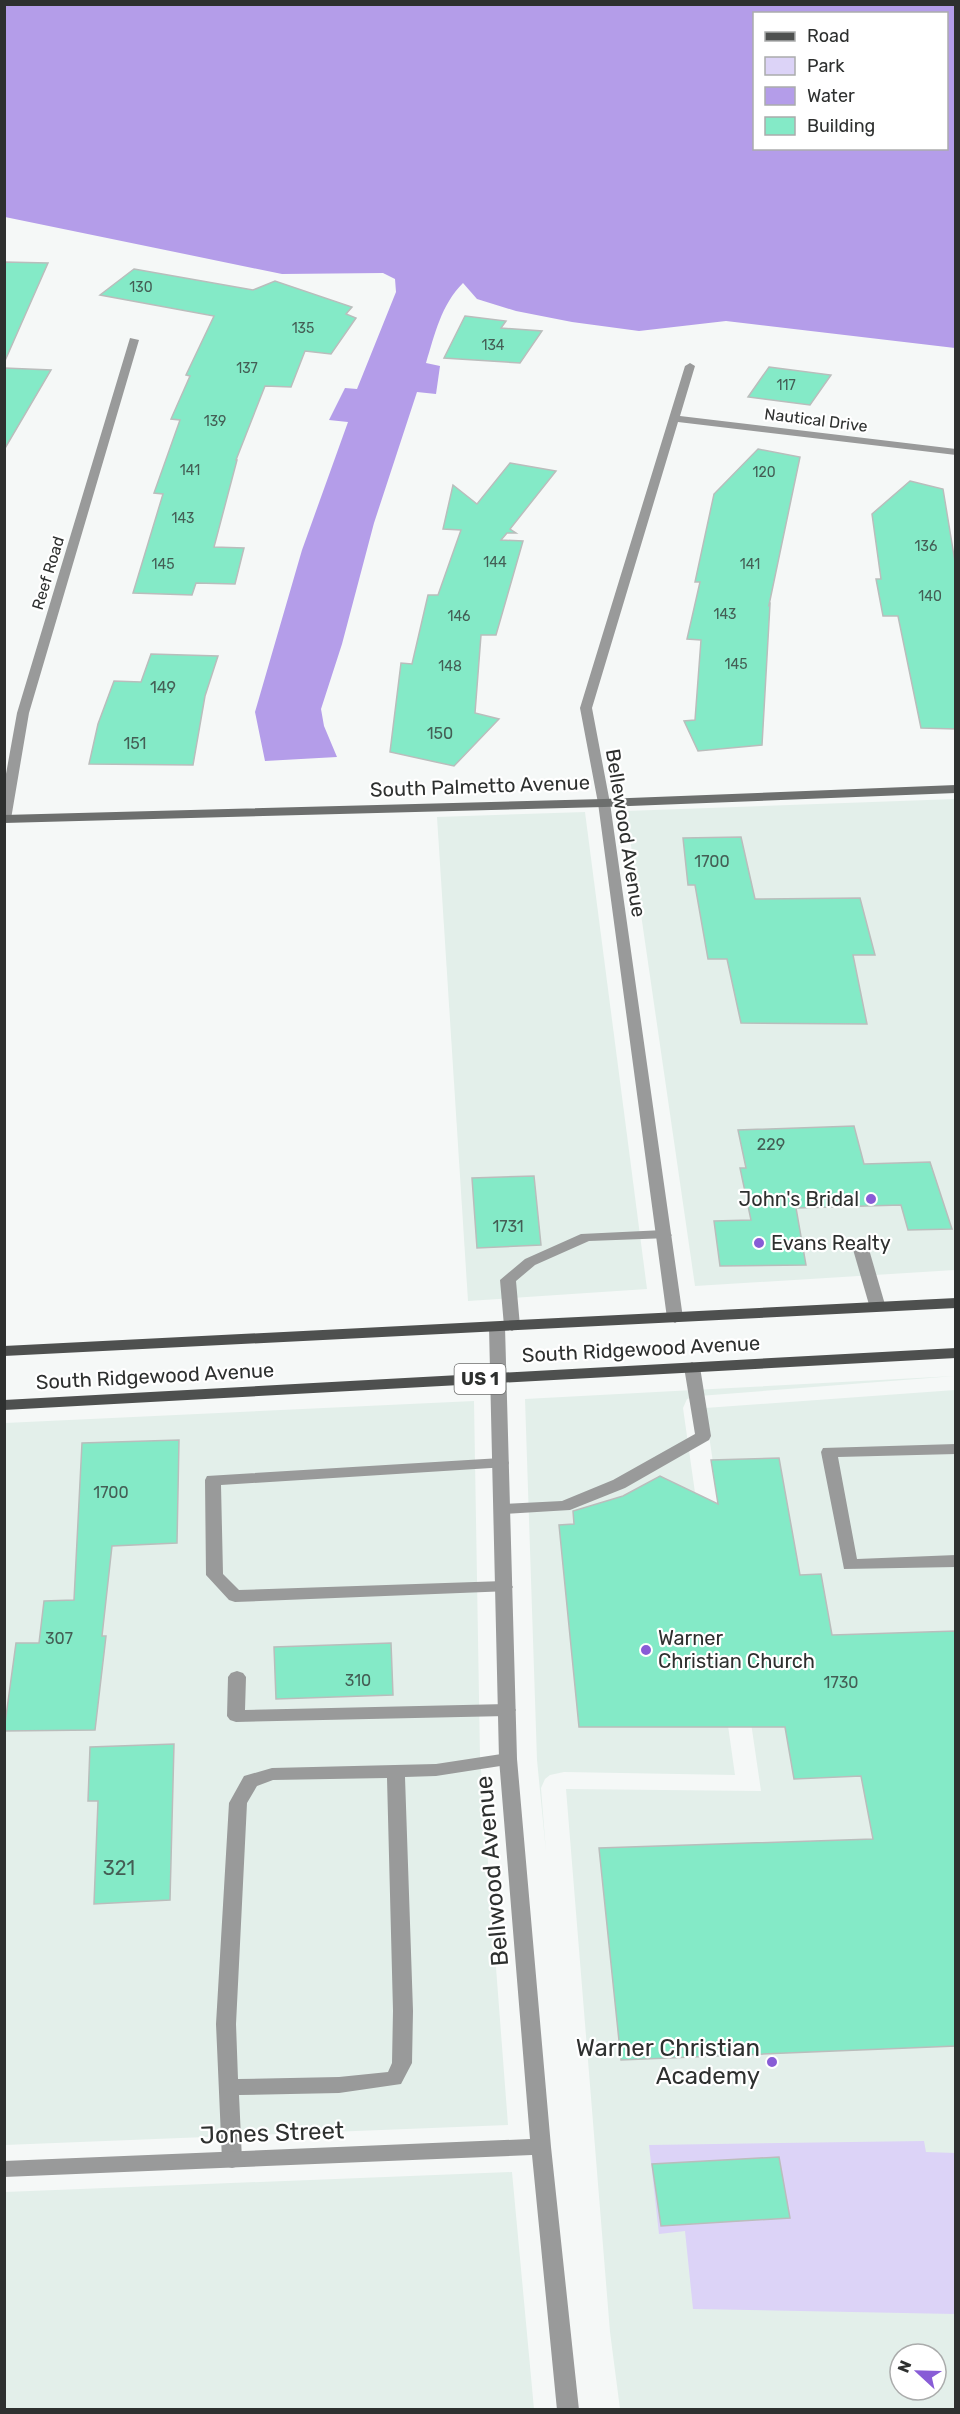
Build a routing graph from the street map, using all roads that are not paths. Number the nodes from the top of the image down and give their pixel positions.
1 (134, 340) dead end
2 (690, 366) dead end
3 (673, 418) junction
4 (956, 452) edge
5 (956, 789) edge
6 (604, 802) junction
7 (5, 819) edge
8 (664, 1235) junction
9 (860, 1246) dead end
10 (956, 1303) edge
11 (878, 1308) junction
12 (675, 1318) junction
13 (505, 1326) junction
14 (4, 1351) edge
15 (956, 1353) edge
16 (692, 1367) junction
17 (499, 1378) junction
18 (4, 1405) edge
19 (956, 1449) edge
20 (501, 1463) junction
21 (502, 1509) junction
22 (956, 1561) edge
23 (504, 1587) junction
24 (237, 1677) dead end
25 (507, 1710) junction
26 (508, 1759) junction
27 (396, 1772) junction
28 (229, 2086) junction
29 (541, 2147) junction
30 (232, 2160) junction
31 (4, 2169) edge
32 (568, 2409) edge

1 - 7 street, Reef Road
2 - 3 street, Bellewood Avenue
3 - 4 street, Nautical Drive
3 - 6 street, Bellewood Avenue
5 - 6 street, South Palmetto Avenue
6 - 7 street, South Palmetto Avenue
6 - 8 street, Bellewood Avenue
8 - 12 street, Bellewood Avenue
8 - 13 street, Bellwood Avenue
9 - 11 street
10 - 11 main road, South Ridgewood Avenue
11 - 12 main road, South Ridgewood Avenue
12 - 13 main road, South Ridgewood Avenue
13 - 14 main road, South Ridgewood Avenue
13 - 17 street, Bellwood Avenue
15 - 16 main road, South Ridgewood Avenue / US 1
16 - 17 main road, South Ridgewood Avenue / US 1
16 - 21 street
17 - 18 main road, South Ridgewood Avenue / US 1
17 - 20 street, Bellwood Avenue
19 - 22 street
20 - 21 street, Bellwood Avenue
20 - 23 street
21 - 23 street, Bellwood Avenue
23 - 25 street, Bellwood Avenue
24 - 25 street
25 - 26 street, Bellwood Avenue
26 - 27 street
26 - 29 street, Bellwood Avenue
27 - 28 street
27 - 28 street
28 - 30 street
29 - 30 street, Jones Street
29 - 32 street, Bellwood Avenue
30 - 31 street, Jones Street

